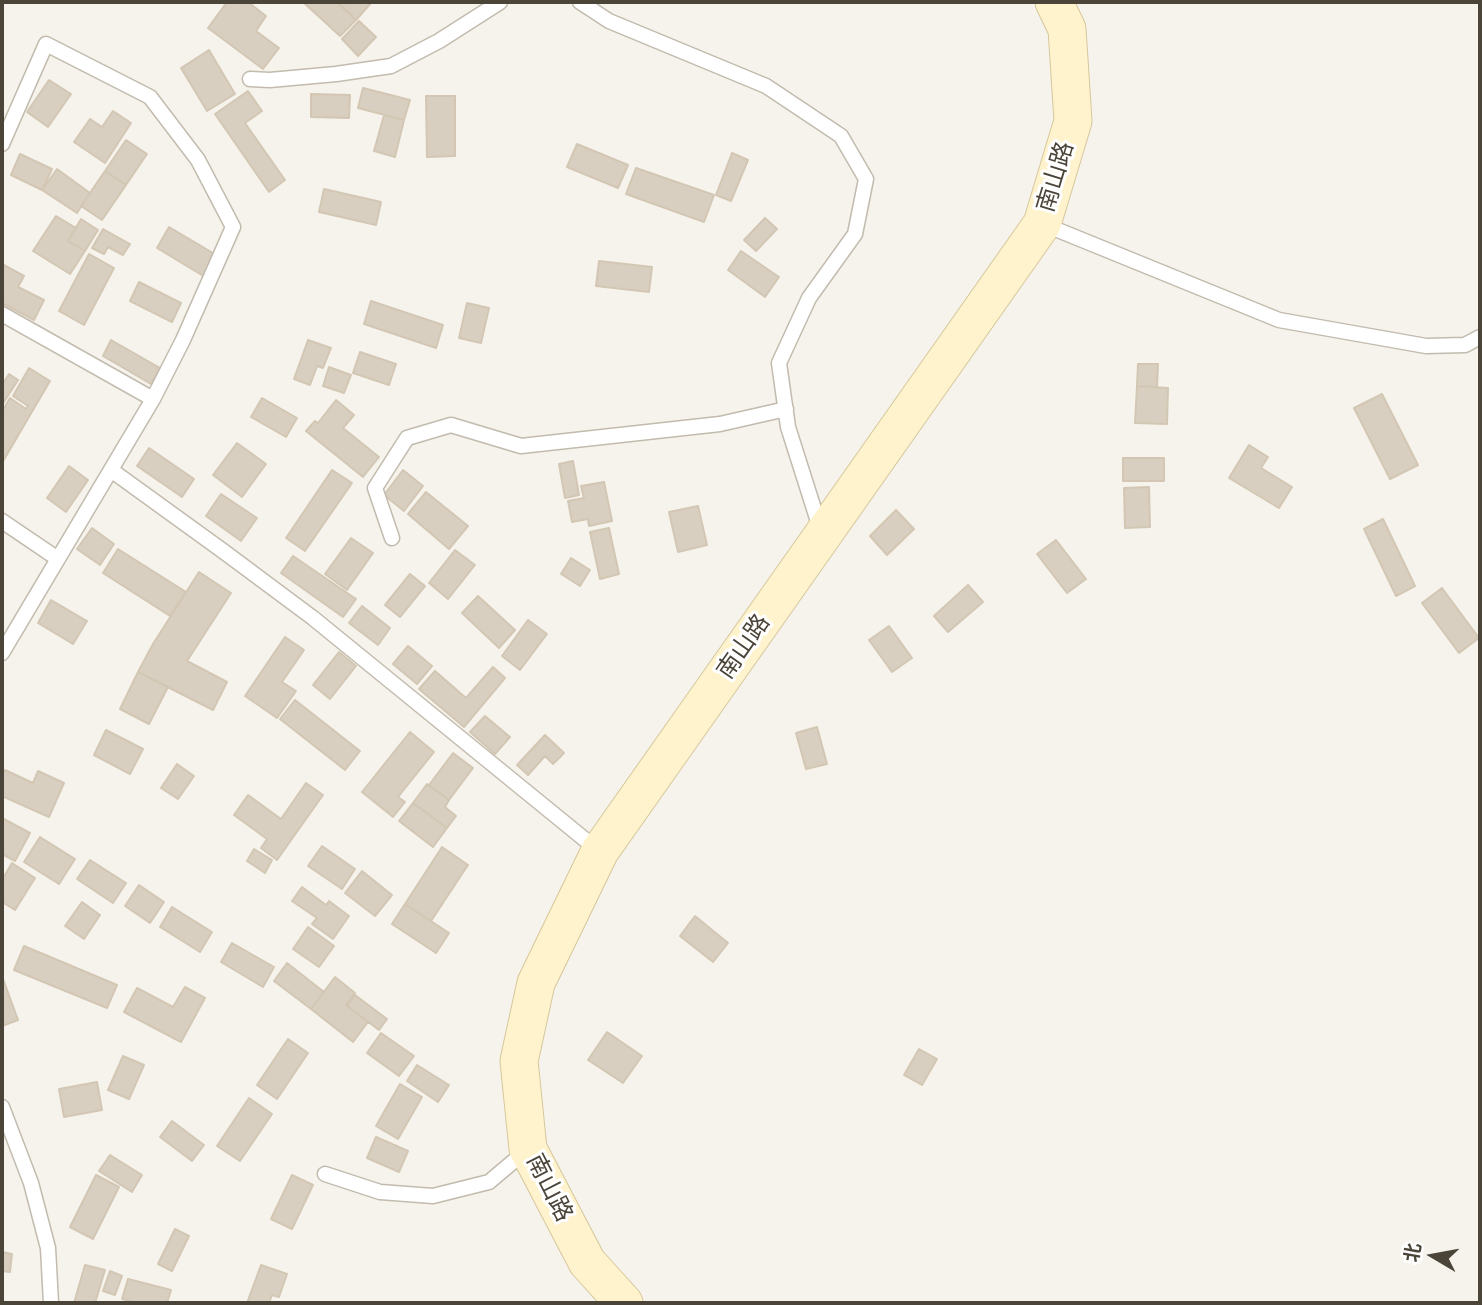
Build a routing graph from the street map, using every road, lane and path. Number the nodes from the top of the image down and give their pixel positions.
1 (500, 2) edge
2 (580, 2) edge
3 (1054, 2) edge
4 (250, 79) dead end
5 (2, 144) edge
6 (1042, 224) junction
7 (2, 314) edge
8 (1480, 337) edge
9 (153, 399) junction
10 (786, 409) junction
11 (111, 470) junction
12 (2, 521) edge
13 (822, 535) junction
14 (392, 538) dead end
15 (58, 559) junction
16 (2, 653) edge
17 (600, 851) junction
18 (2, 1107) edge
19 (528, 1149) junction
20 (324, 1174) dead end
21 (51, 1303) edge
22 (624, 1303) edge

1 - 4 lane
2 - 10 lane
3 - 6 street, 南山路
5 - 9 lane
6 - 8 lane
6 - 13 street, 南山路
7 - 9 lane
9 - 11 lane
10 - 13 lane
10 - 14 lane
11 - 15 lane
11 - 17 lane
12 - 15 lane
13 - 17 street, 南山路
15 - 16 lane
17 - 19 street, 南山路
18 - 21 lane
19 - 20 lane
19 - 22 street, 南山路

